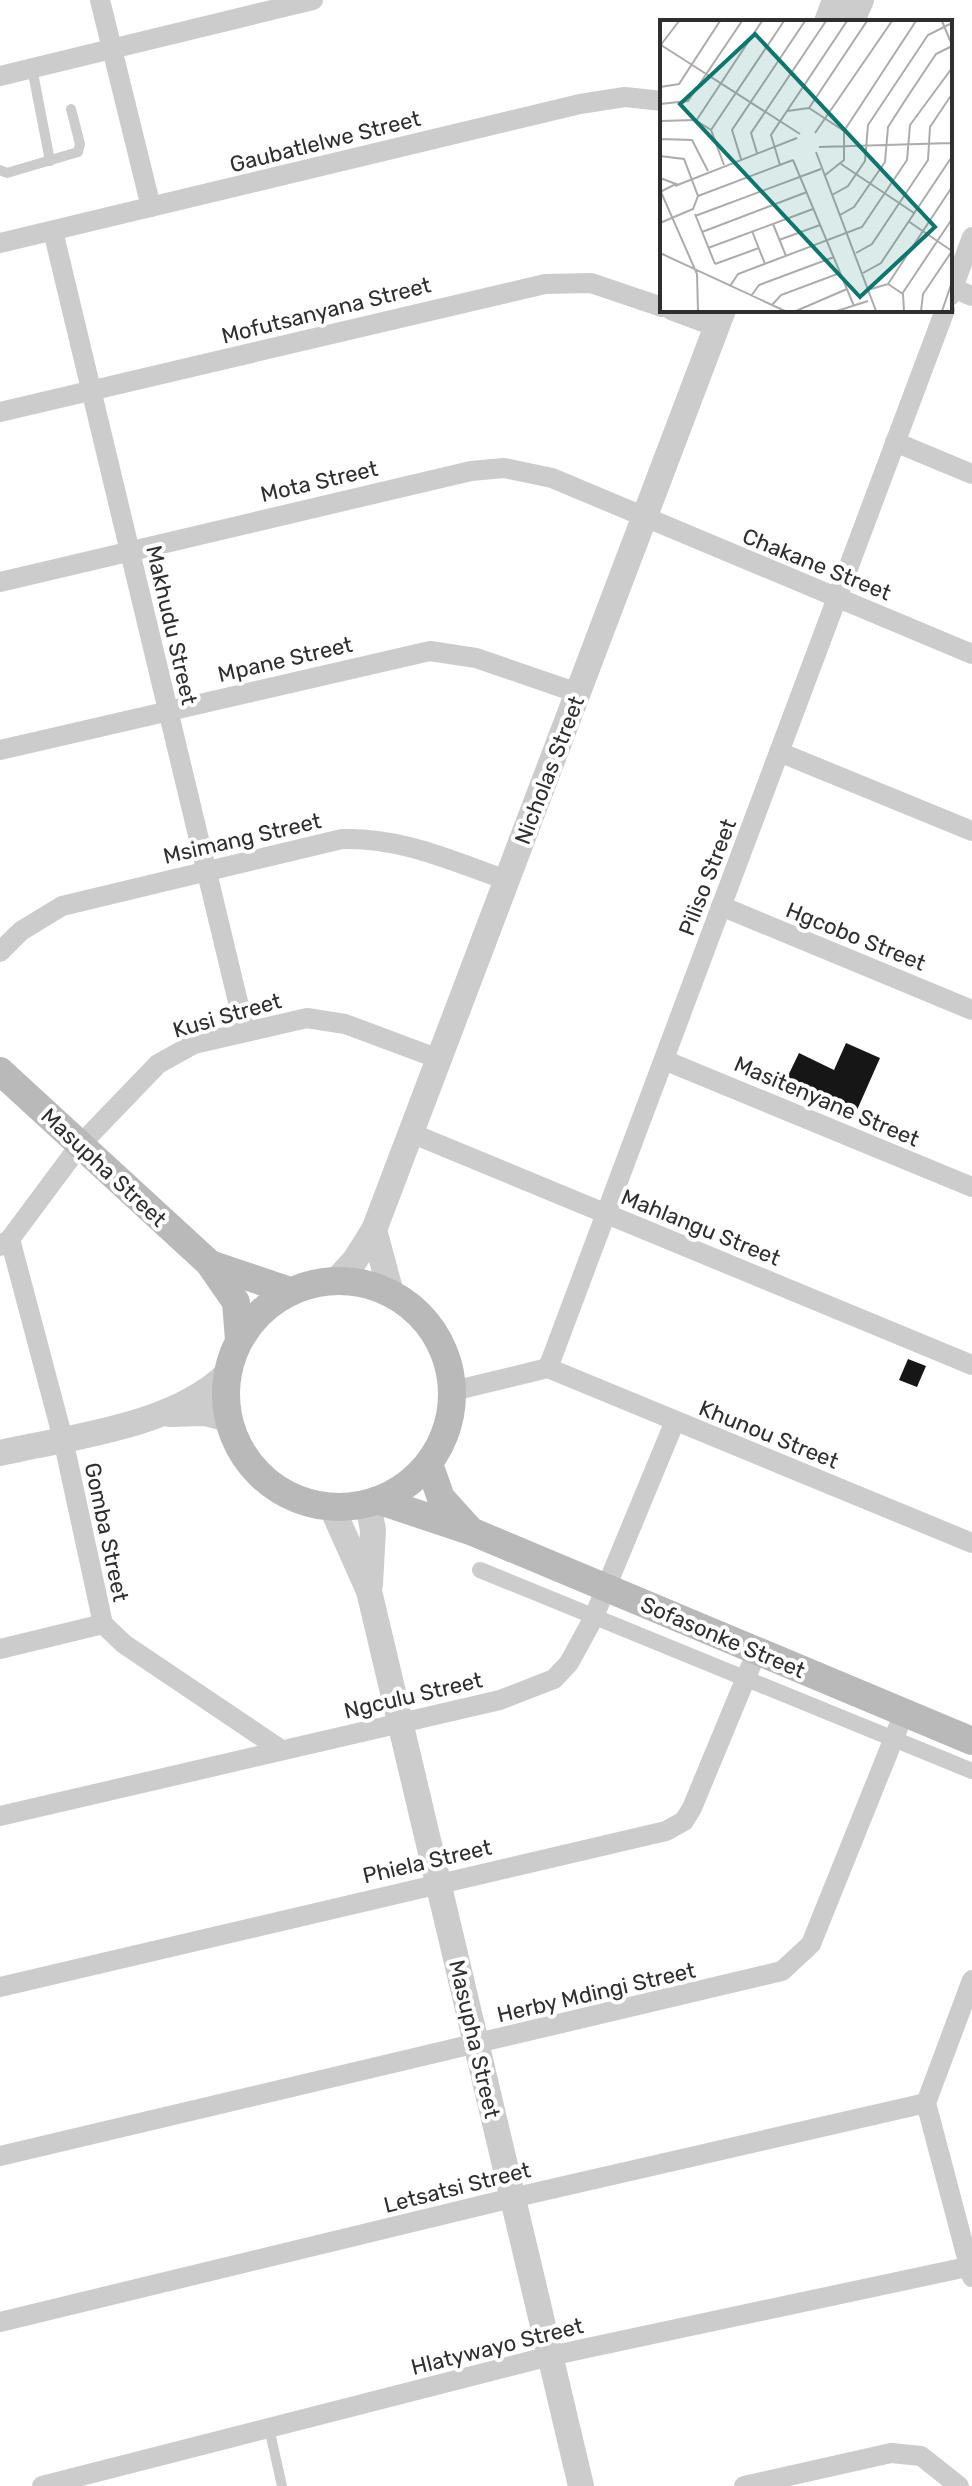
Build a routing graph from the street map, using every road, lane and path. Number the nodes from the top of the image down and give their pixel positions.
1 (100, 0) edge
2 (313, 0) edge
3 (835, 0) edge
4 (861, 0) edge
5 (828, 20) edge
6 (852, 20) edge
7 (111, 49) junction
8 (32, 68) junction
9 (0, 76) edge
10 (660, 101) edge
11 (71, 109) dead end
12 (50, 161) junction
13 (0, 170) edge
14 (151, 207) junction
15 (53, 231) junction
16 (972, 237) edge
17 (0, 243) edge
18 (958, 293) edge
19 (660, 306) edge
20 (682, 312) edge
21 (944, 312) edge
22 (720, 319) edge
23 (91, 391) junction
24 (0, 412) edge
25 (895, 442) junction
26 (972, 474) edge
27 (644, 518) junction
28 (130, 552) junction
29 (0, 582) edge
30 (837, 598) junction
31 (972, 654) edge
32 (578, 693) junction
33 (168, 711) junction
34 (0, 750) edge
35 (779, 752) junction
36 (972, 831) edge
37 (206, 870) junction
38 (507, 880) junction
39 (721, 906) junction
40 (0, 952) edge
41 (972, 1010) edge
42 (245, 1031) junction
43 (439, 1059) junction
44 (664, 1060) junction
45 (0, 1071) edge
46 (411, 1133) junction
47 (80, 1145) junction
48 (972, 1187) edge
49 (606, 1214) junction
50 (374, 1230) junction
51 (5, 1243) edge
52 (209, 1263) junction
53 (336, 1281) junction
54 (290, 1291) junction
55 (391, 1293) junction
56 (239, 1340) junction
57 (972, 1365) edge
58 (548, 1368) junction
59 (227, 1374) junction
60 (453, 1391) junction
61 (159, 1415) junction
62 (228, 1419) junction
63 (675, 1421) junction
64 (63, 1439) junction
65 (0, 1453) edge
66 (429, 1464) junction
67 (374, 1502) junction
68 (332, 1508) junction
69 (473, 1532) junction
70 (972, 1543) edge
71 (480, 1570) dead end
72 (606, 1588) junction
73 (369, 1591) junction
74 (593, 1619) junction
75 (103, 1624) junction
76 (0, 1649) edge
77 (757, 1651) junction
78 (745, 1680) junction
79 (400, 1723) junction
80 (899, 1726) junction
81 (972, 1741) edge
82 (280, 1749) junction
83 (972, 1771) edge
84 (0, 1816) edge
85 (438, 1883) junction
86 (972, 1980) edge
87 (0, 1987) edge
88 (476, 2045) junction
89 (926, 2103) junction
90 (0, 2156) edge
91 (512, 2198) junction
92 (969, 2272) edge
93 (0, 2322) edge
94 (550, 2356) junction
95 (269, 2428) junction
96 (42, 2486) edge
97 (282, 2486) edge
98 (581, 2486) edge
99 (744, 2486) edge
100 (959, 2486) edge

1 - 7 street
2 - 7 street
3 - 5 street
4 - 6 street
7 - 8 street
7 - 14 street
8 - 9 street
8 - 12 lane
10 - 14 street, Gaubatlelwe Street
11 - 12 lane
12 - 13 lane
14 - 15 street, Gaubatlelwe Street
15 - 17 street, Gaubatlelwe Street
15 - 23 street, Makhudu Street
16 - 18 street
19 - 23 street, Mofutsanyana Street
20 - 22 street
21 - 25 street, Piliso Street
22 - 27 street, Nicholas Street
23 - 24 street, Mofutsanyana Street
23 - 28 street, Makhudu Street
25 - 26 street
25 - 30 street, Piliso Street
27 - 28 street, Mota Street
27 - 30 street, Chakane Street
27 - 32 street, Nicholas Street
28 - 29 street, Mota Street
28 - 33 street, Makhudu Street
30 - 31 street, Chakane Street
30 - 35 street, Piliso Street
32 - 33 street, Mpane Street
32 - 38 street, Nicholas Street
33 - 34 street, Mpane Street
33 - 37 street, Makhudu Street
35 - 36 street
35 - 39 street, Piliso Street
37 - 38 street, Msimang Street
37 - 40 street, Msimang Street
37 - 42 street, Makhudu Street
38 - 43 street, Nicholas Street
39 - 41 street, Hgcobo Street
39 - 44 street, Piliso Street
42 - 43 street, Kusi Street
42 - 47 street, Kusi Street
43 - 46 street, Nicholas Street
44 - 48 street, Masitenyane Street
44 - 49 street, Piliso Street
45 - 47 main road, Masupha Street
46 - 49 street, Mahlangu Street
46 - 50 street, Nicholas Street
47 - 51 street, Kusi Street
47 - 52 main road, Masupha Street
49 - 57 street, Mahlangu Street
49 - 58 street, Piliso Street
50 - 53 street, Nicholas Street
50 - 55 street
51 - 64 street, Gomba Street
52 - 54 main road, Masupha Street
52 - 56 main road, Masupha Street
53 - 54 main road, Sofasonke Street
53 - 55 main road, Sofasonke Street
54 - 56 main road, Sofasonke Street
55 - 60 main road, Sofasonke Street
56 - 59 main road, Sofasonke Street
58 - 60 street
58 - 63 street, Khunou Street
59 - 61 street
59 - 62 main road, Sofasonke Street
60 - 66 main road, Sofasonke Street
61 - 62 street
61 - 64 street
62 - 68 main road, Sofasonke Street
63 - 70 street, Khunou Street
63 - 72 street, Ngculu Street
64 - 65 street
64 - 75 street, Gomba Street
66 - 67 main road, Sofasonke Street
66 - 69 main road, Sofasonke Street
67 - 68 main road, Sofasonke Street
67 - 69 main road, Sofasonke Street
67 - 73 street, Masupha Street
68 - 73 street, Masupha Street
69 - 72 main road, Sofasonke Street
71 - 74 street
72 - 74 street, Ngculu Street
72 - 77 main road, Sofasonke Street
73 - 79 street, Masupha Street
74 - 78 street
74 - 79 street, Ngculu Street
75 - 76 street
75 - 82 street, Gomba Street
77 - 78 street, Phiela Street
77 - 80 main road, Sofasonke Street
78 - 80 street
78 - 85 street, Phiela Street
79 - 82 street, Ngculu Street
79 - 85 street, Masupha Street
80 - 81 main road, Sofasonke Street
80 - 83 street
80 - 88 street, Herby Mdingi Street
82 - 84 street, Ngculu Street
85 - 87 street, Phiela Street
85 - 88 street, Masupha Street
86 - 89 street
88 - 90 street, Herby Mdingi Street
88 - 91 street, Masupha Street
89 - 91 street, Letsatsi Street
89 - 92 street
91 - 93 street, Letsatsi Street
91 - 94 street, Masupha Street
92 - 94 street, Hlatywayo Street
94 - 95 street, Hlatywayo Street
94 - 98 street, Masupha Street
95 - 96 street, Hlatywayo Street
95 - 97 lane
99 - 100 street

